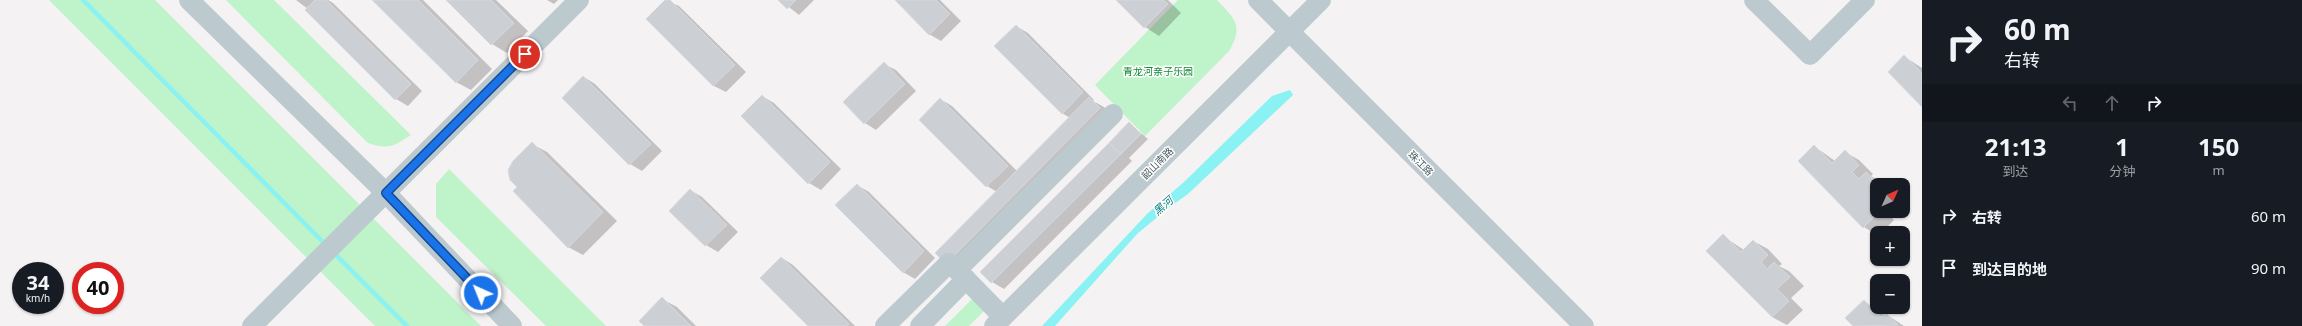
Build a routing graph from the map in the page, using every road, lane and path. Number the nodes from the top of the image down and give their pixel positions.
1 (190, 0) edge
2 (579, 0) edge
3 (1258, 0) edge
4 (1321, 0) edge
5 (1754, 0) edge
6 (1865, 0) edge
7 (1290, 31) junction
8 (1113, 114) dead end
9 (386, 193) junction
10 (961, 275) junction
11 (998, 322) edge
12 (252, 326) edge
13 (512, 326) edge
14 (885, 326) edge
15 (920, 326) edge
16 (1584, 326) edge

1 - 9 street
2 - 9 street
3 - 7 street, 珠江路
4 - 7 street, 韶山南路
5 - 6 street
7 - 11 street, 韶山南路
7 - 16 street, 珠江路
8 - 10 street
9 - 12 street
9 - 13 street
10 - 11 street
10 - 14 street
10 - 15 street

